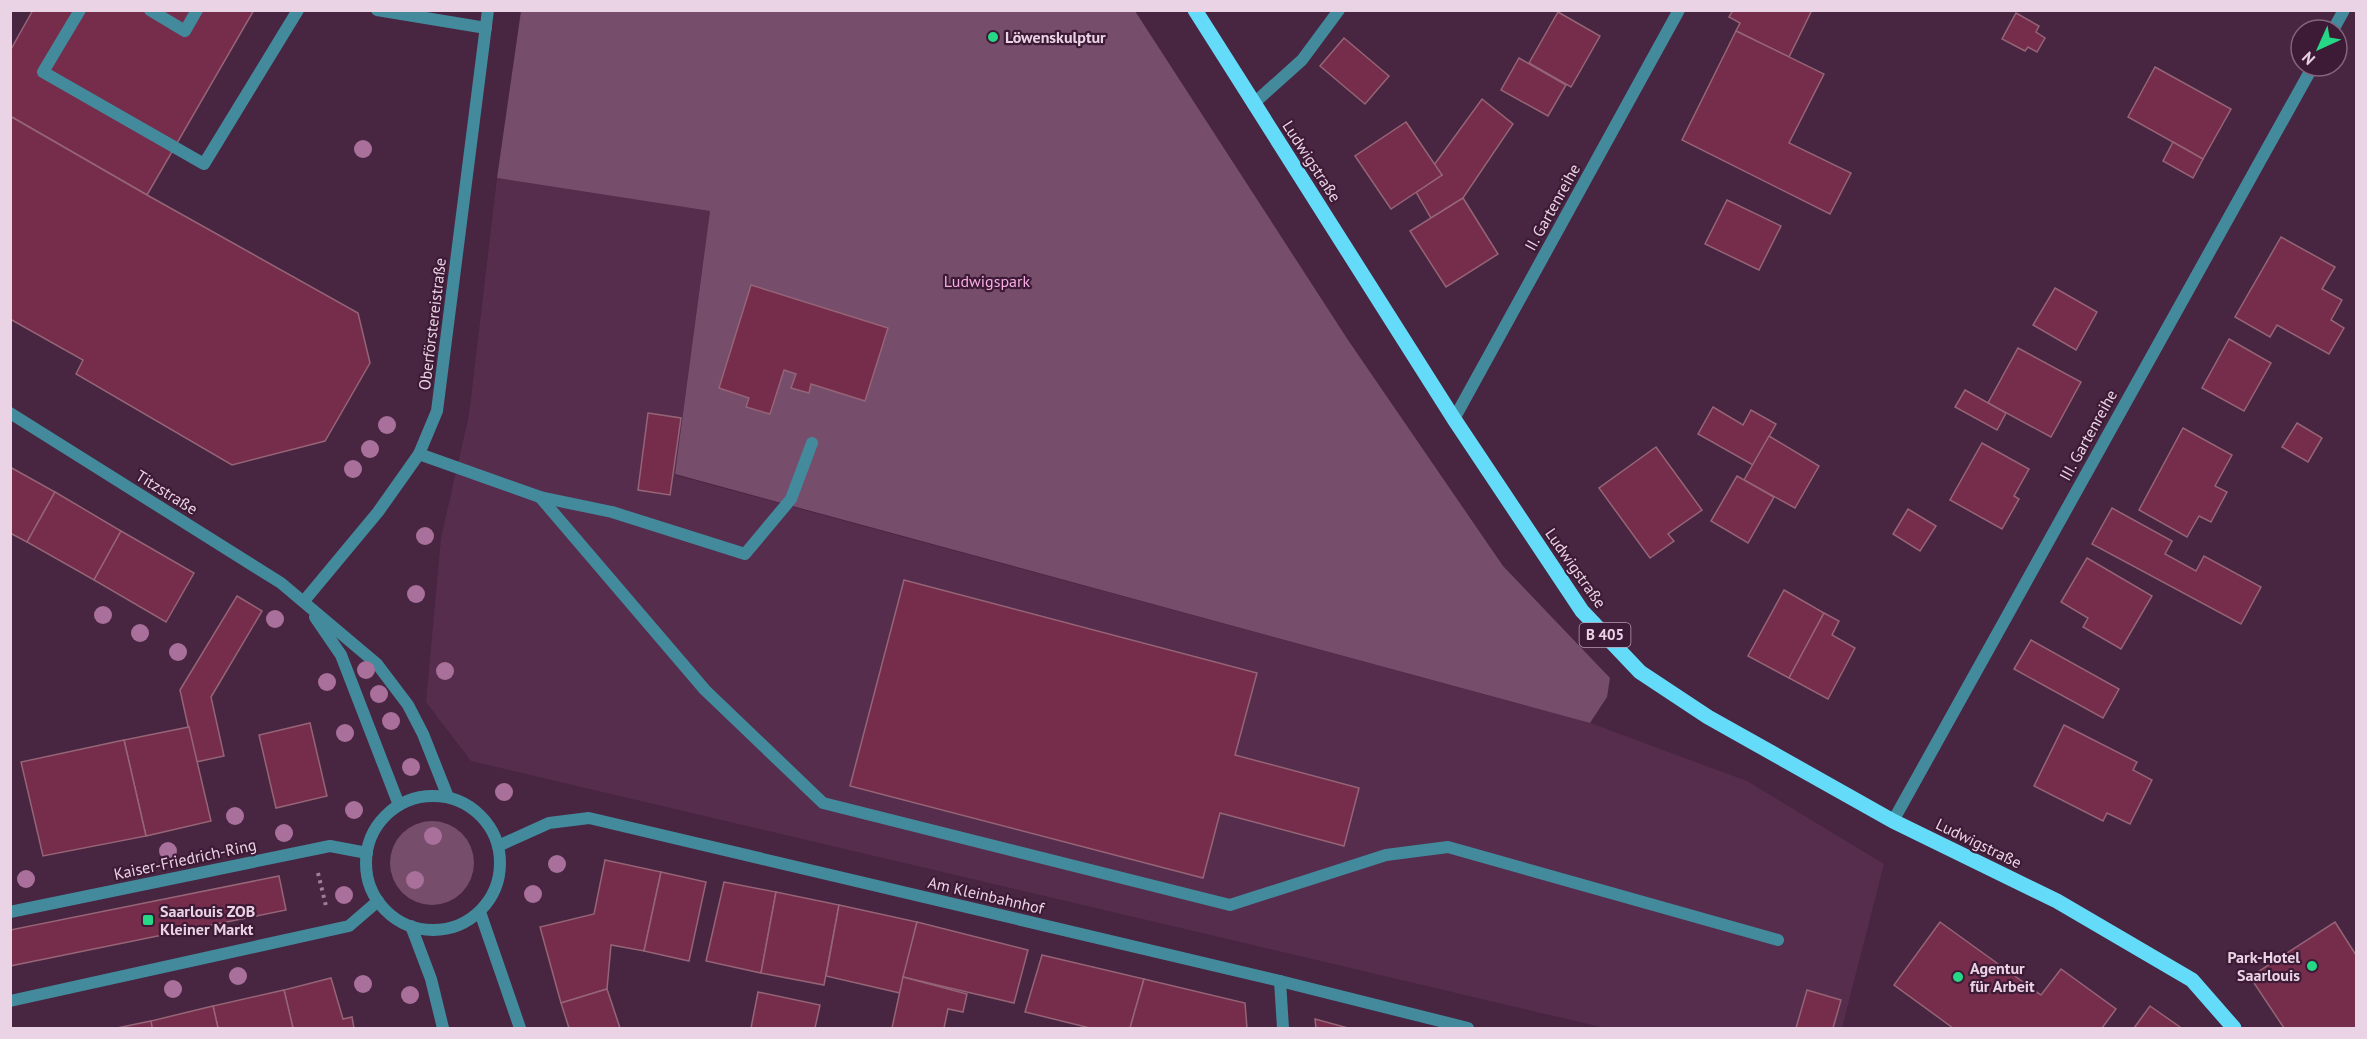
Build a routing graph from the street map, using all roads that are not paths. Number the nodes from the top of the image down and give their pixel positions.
1 (80, 10) edge
2 (150, 10) edge
3 (197, 10) edge
4 (298, 10) edge
5 (377, 10) edge
6 (488, 10) edge
7 (1195, 10) edge
8 (1339, 10) edge
9 (1679, 10) edge
10 (486, 28) junction
11 (2306, 78) edge
12 (1253, 104) junction
13 (10, 413) edge
14 (1454, 419) junction
15 (812, 443) dead end
16 (419, 454) junction
17 (540, 497) junction
18 (304, 601) junction
19 (448, 797) junction
20 (399, 805) junction
21 (1893, 821) junction
22 (498, 846) junction
23 (367, 853) junction
24 (378, 901) junction
25 (10, 912) edge
26 (480, 912) junction
27 (411, 926) junction
28 (1778, 940) dead end
29 (1280, 981) junction
30 (10, 1001) edge
31 (443, 1029) edge
32 (520, 1029) edge
33 (1283, 1029) edge
34 (1468, 1029) edge
35 (2234, 1029) edge

1 - 4 street
2 - 3 street
5 - 10 street
6 - 10 street, Oberförstereistraße
7 - 12 main road, Ludwigstraße / B 405
8 - 12 street
9 - 14 street, II. Gartenreihe
10 - 16 street, Oberförstereistraße
11 - 21 street, III. Gartenreihe
12 - 14 main road, Ludwigstraße / B 405
13 - 18 street, Titzstraße
14 - 21 main road, Ludwigstraße / B 405
15 - 17 street
16 - 17 street
16 - 18 street, Oberförstereistraße
17 - 28 street
18 - 19 street, Titzstraße
18 - 20 street, Titzstraße
19 - 20 street
19 - 22 street
20 - 23 street
21 - 35 main road, Ludwigstraße / B 405
22 - 26 street
22 - 29 street, Am Kleinbahnhof
23 - 24 street
23 - 25 street, Kaiser-Friedrich-Ring
24 - 27 street
24 - 30 street
26 - 27 street
26 - 32 street
27 - 31 street
29 - 33 street
29 - 34 street, Am Kleinbahnhof

